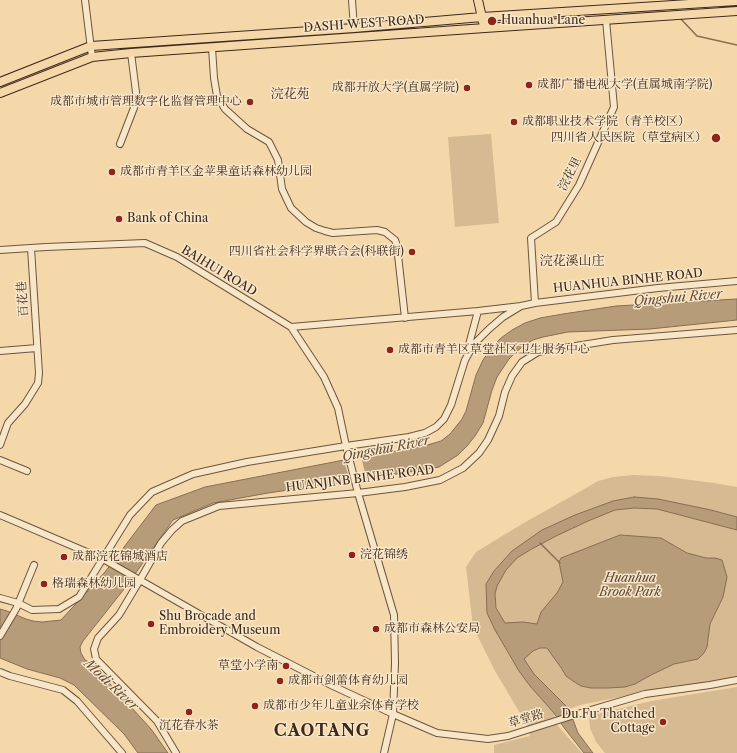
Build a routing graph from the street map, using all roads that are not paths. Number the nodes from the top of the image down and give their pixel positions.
1 (85, 0) edge
2 (352, 0) edge
3 (478, 0) edge
4 (737, 1) edge
5 (700, 2) edge
6 (737, 11) edge
7 (482, 17) junction
8 (606, 20) junction
9 (354, 28) junction
10 (485, 28) junction
11 (91, 46) junction
12 (212, 48) junction
13 (131, 53) junction
14 (92, 57) junction
15 (0, 82) edge
16 (0, 93) edge
17 (120, 144) dead end
18 (30, 248) junction
19 (0, 250) edge
20 (737, 281) edge
21 (535, 303) junction
22 (521, 306) junction
23 (478, 311) junction
24 (405, 318) junction
25 (291, 328) junction
26 (737, 330) edge
27 (37, 348) junction
28 (0, 351) edge
29 (465, 360) junction
30 (0, 445) edge
31 (346, 446) junction
32 (0, 460) edge
33 (27, 471) dead end
34 (358, 493) junction
35 (0, 515) edge
36 (106, 561) junction
37 (34, 565) dead end
38 (137, 579) junction
39 (0, 598) edge
40 (17, 606) junction
41 (0, 636) edge
42 (0, 672) edge
43 (737, 680) edge
44 (393, 714) junction
45 (122, 753) edge
46 (176, 753) edge
47 (384, 753) edge

1 - 11 street
2 - 9 street
3 - 7 main road
4 - 5 main road, DASHI WEST ROAD
5 - 7 main road, DASHI WEST ROAD
6 - 8 main road, DASHI WEST ROAD
7 - 9 main road, DASHI WEST ROAD
7 - 10 main road
8 - 10 main road, DASHI WEST ROAD
8 - 21 street, 浣花里
9 - 11 main road, DASHI WEST ROAD
10 - 12 main road, DASHI WEST ROAD
11 - 14 street
11 - 15 main road, DASHI WEST ROAD
12 - 13 main road, DASHI WEST ROAD
12 - 24 street
13 - 14 main road, DASHI WEST ROAD
13 - 17 street
14 - 16 main road, DASHI WEST ROAD
18 - 19 street, BAIHUI ROAD
18 - 25 street, BAIHUI ROAD
18 - 27 street, 百花巷
20 - 21 street, HUANHUA BINHE ROAD
21 - 22 street, HUANHUA BINHE ROAD
22 - 23 street, HUANHUA BINHE ROAD
22 - 29 street, HUANHUA BINHE ROAD
23 - 24 street, HUANHUA BINHE ROAD
23 - 29 street, HUANHUA BINHE ROAD
24 - 25 street, HUANHUA BINHE ROAD
25 - 31 street, BAIHUI ROAD
26 - 34 street, HUANJINB BINHE ROAD
27 - 28 street
27 - 30 street, 百花巷
29 - 31 street, HUANHUA BINHE ROAD
31 - 34 street, BAIHUI ROAD
31 - 36 street, HUANHUA BINHE ROAD
32 - 33 street
34 - 38 street, HUANJINB BINHE ROAD
34 - 44 street, BAIHUI ROAD
35 - 36 street, 草堂路
36 - 38 street, 草堂路
36 - 40 street, HUANHUA BINHE ROAD
37 - 40 street
38 - 44 street, 草堂路
38 - 46 street, HUANJINB BINHE ROAD
39 - 40 street, HUANHUA BINHE ROAD
40 - 41 street
42 - 45 street
43 - 44 street, 草堂路
44 - 47 street, BAIHUI ROAD

